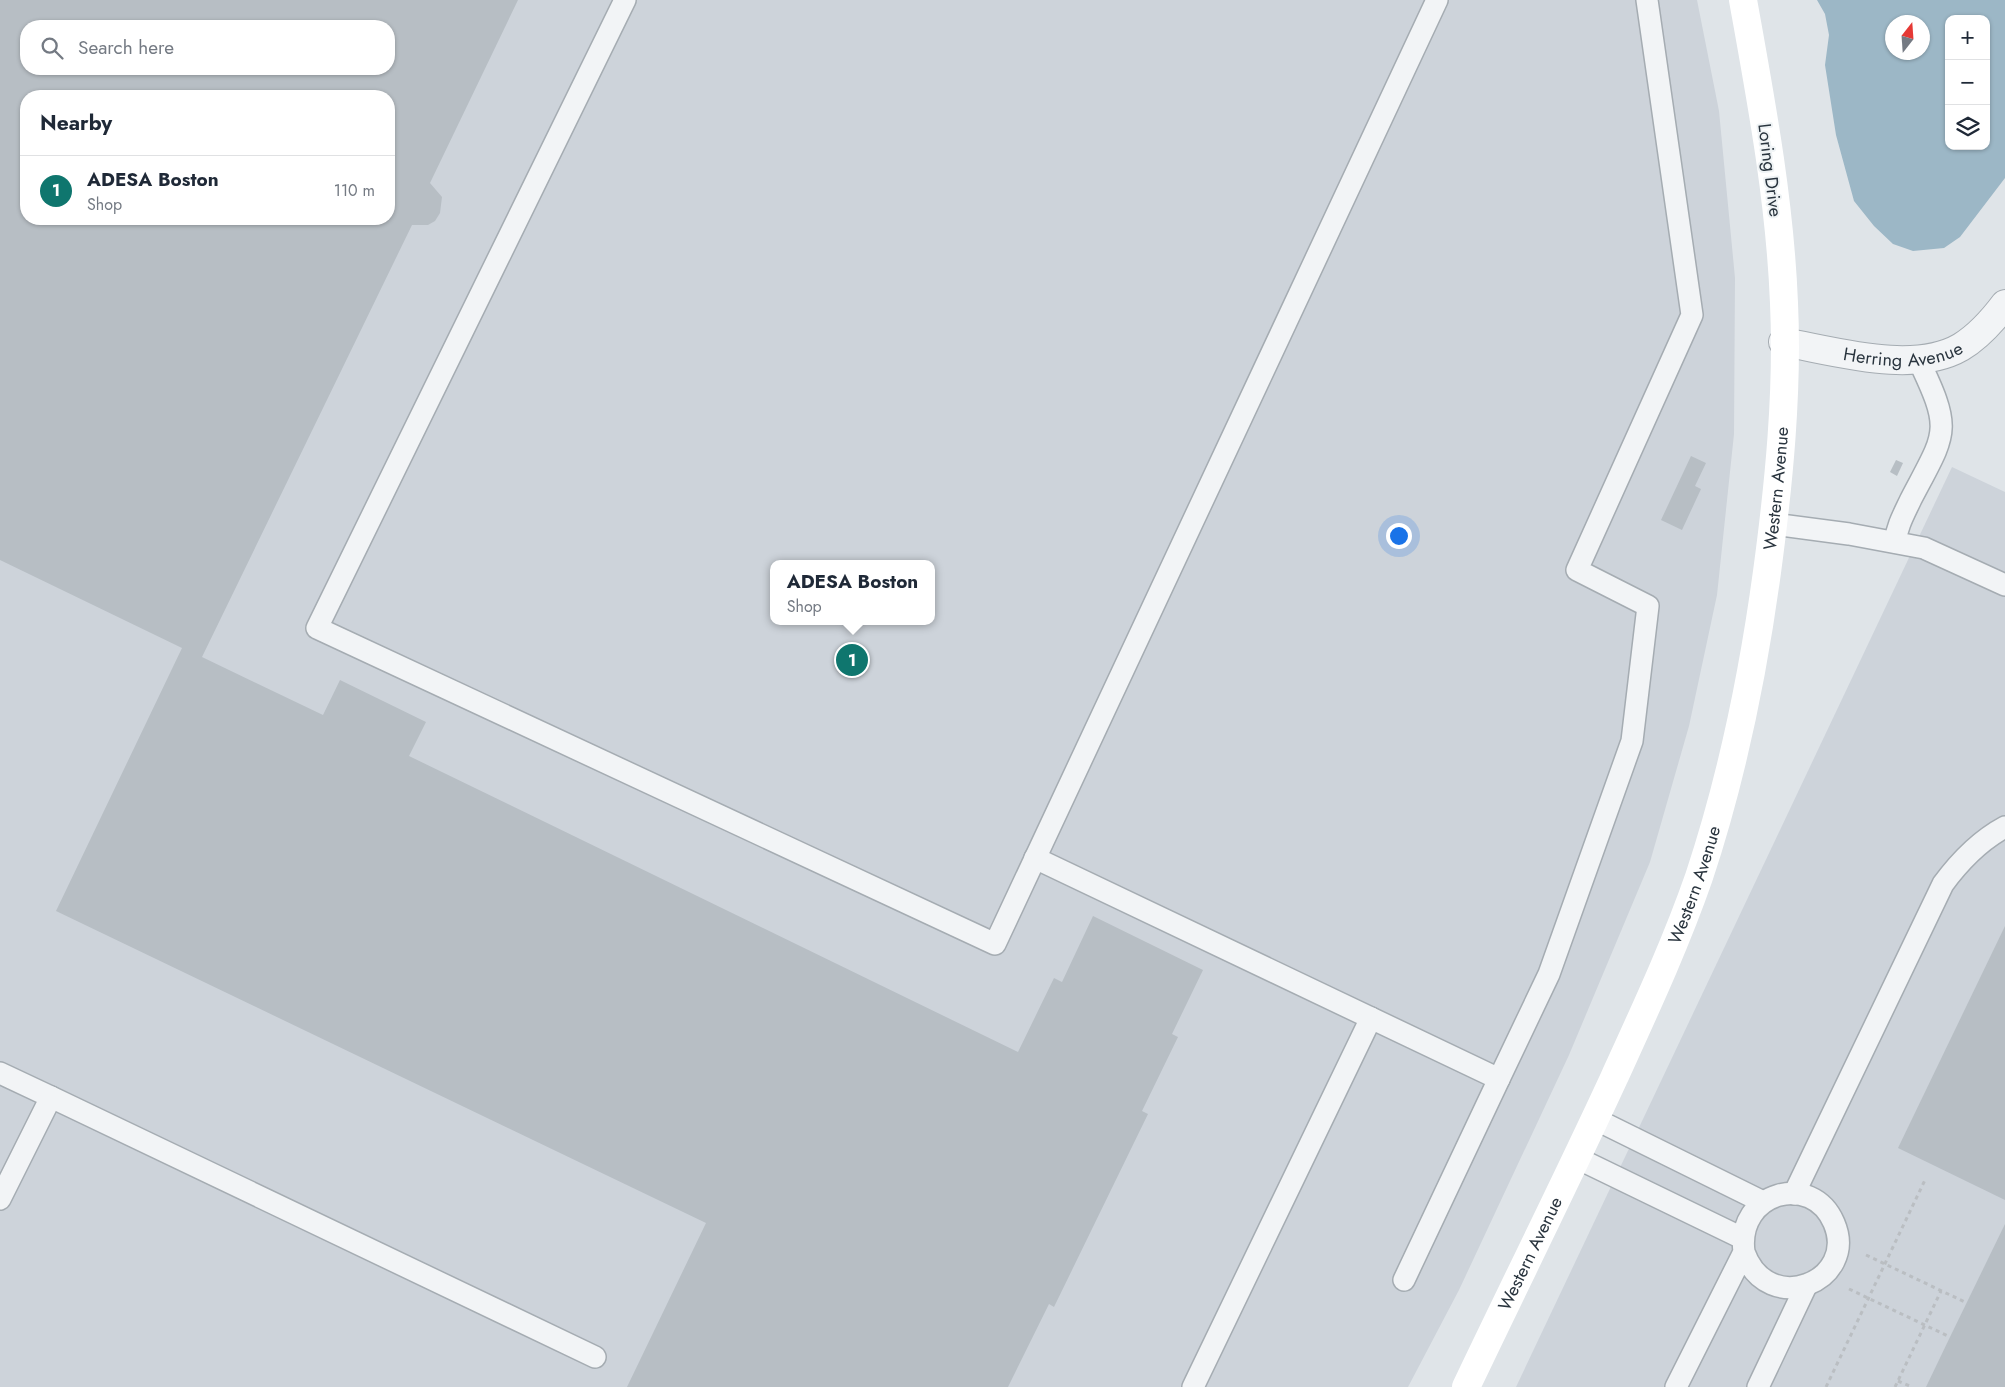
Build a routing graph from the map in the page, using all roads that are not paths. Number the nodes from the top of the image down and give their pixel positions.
1 (625, 0) edge
2 (1437, 0) edge
3 (1647, 0) edge
4 (1743, 0) edge
5 (2005, 304) edge
6 (1783, 342) junction
7 (1919, 361) junction
8 (1774, 524) junction
9 (1896, 542) junction
10 (2005, 585) edge
11 (2005, 828) edge
12 (1035, 858) junction
13 (1371, 1018) junction
14 (0, 1073) edge
15 (1498, 1079) junction
16 (51, 1097) junction
17 (1595, 1119) junction
18 (1576, 1158) junction
19 (1794, 1194) junction
20 (0, 1199) edge
21 (1763, 1202) junction
22 (1743, 1245) junction
23 (1404, 1280) dead end
24 (1814, 1281) junction
25 (595, 1357) dead end
26 (1193, 1387) edge
27 (1466, 1387) edge
28 (1676, 1387) edge
29 (1758, 1387) edge

1 - 12 lane
2 - 12 lane
3 - 15 lane
4 - 6 street, Loring Drive
5 - 7 street, Herring Avenue
6 - 7 street, Herring Avenue
6 - 8 street, Western Avenue
7 - 9 lane
8 - 9 lane
8 - 17 street, Western Avenue
9 - 10 lane
11 - 19 lane
12 - 13 lane
13 - 15 lane
13 - 26 lane
14 - 16 lane
15 - 23 lane
16 - 20 lane
16 - 25 lane
17 - 18 street, Western Avenue
17 - 21 lane
18 - 22 lane
18 - 27 street, Western Avenue
19 - 21 lane
19 - 24 lane
21 - 22 lane
22 - 24 lane
22 - 28 lane
24 - 29 lane

